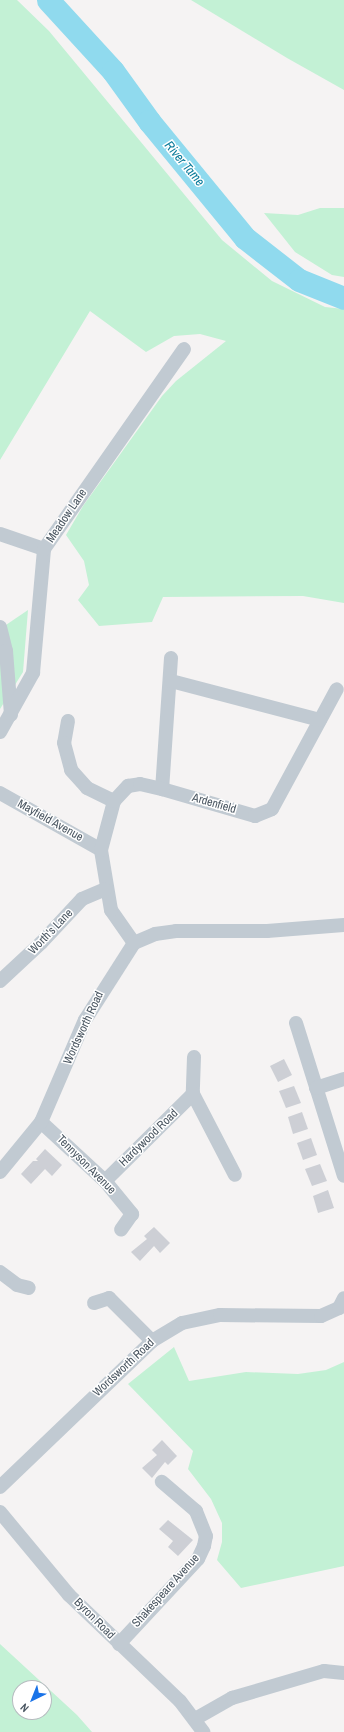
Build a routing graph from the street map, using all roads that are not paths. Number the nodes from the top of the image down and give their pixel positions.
1 (184, 349) dead end
2 (0, 534) edge
3 (44, 549) junction
4 (0, 627) edge
5 (171, 658) dead end
6 (171, 681) junction
7 (337, 689) dead end
8 (11, 716) junction
9 (320, 720) junction
10 (68, 721) dead end
11 (0, 732) edge
12 (162, 789) junction
13 (0, 793) edge
14 (114, 801) junction
15 (101, 850) junction
16 (105, 889) junction
17 (344, 925) edge
18 (134, 943) junction
19 (0, 981) edge
20 (296, 1023) dead end
21 (194, 1057) dead end
22 (344, 1079) edge
23 (316, 1088) junction
24 (193, 1094) junction
25 (41, 1122) junction
26 (0, 1172) edge
27 (235, 1175) dead end
28 (344, 1176) edge
29 (105, 1181) junction
30 (121, 1230) dead end
31 (0, 1272) edge
32 (23, 1286) dead end
33 (344, 1298) edge
34 (94, 1303) dead end
35 (152, 1341) junction
36 (162, 1482) dead end
37 (0, 1487) edge
38 (0, 1512) edge
39 (119, 1644) junction
40 (344, 1673) edge
41 (195, 1719) junction
42 (204, 1732) edge

1 - 3 street, Meadow Lane
2 - 3 street
3 - 8 street, Meadow Lane
4 - 8 street
5 - 6 street
6 - 9 street
6 - 12 street
7 - 9 street, Ardenfield
8 - 11 street, Meadow Lane
9 - 12 street, Ardenfield
10 - 14 street
12 - 14 street, Ardenfield
13 - 15 street, Mayfield Avenue
14 - 15 street
15 - 16 street
16 - 18 street
16 - 19 street, Worth's Lane
17 - 18 street
18 - 25 street, Wordsworth Road
20 - 23 street
21 - 24 street
22 - 23 street
23 - 28 street
24 - 27 street
24 - 29 street, Hardywood Road
25 - 26 street, Wordsworth Road
25 - 29 street, Tennyson Avenue
29 - 30 street, Tennyson Avenue
31 - 32 street
33 - 35 street, Wordsworth Road
34 - 35 street
35 - 37 street, Wordsworth Road
36 - 39 street, Shakespeare Avenue
38 - 39 street, Byron Road
39 - 41 street, Byron Road
40 - 41 street
41 - 42 street, Byron Road

